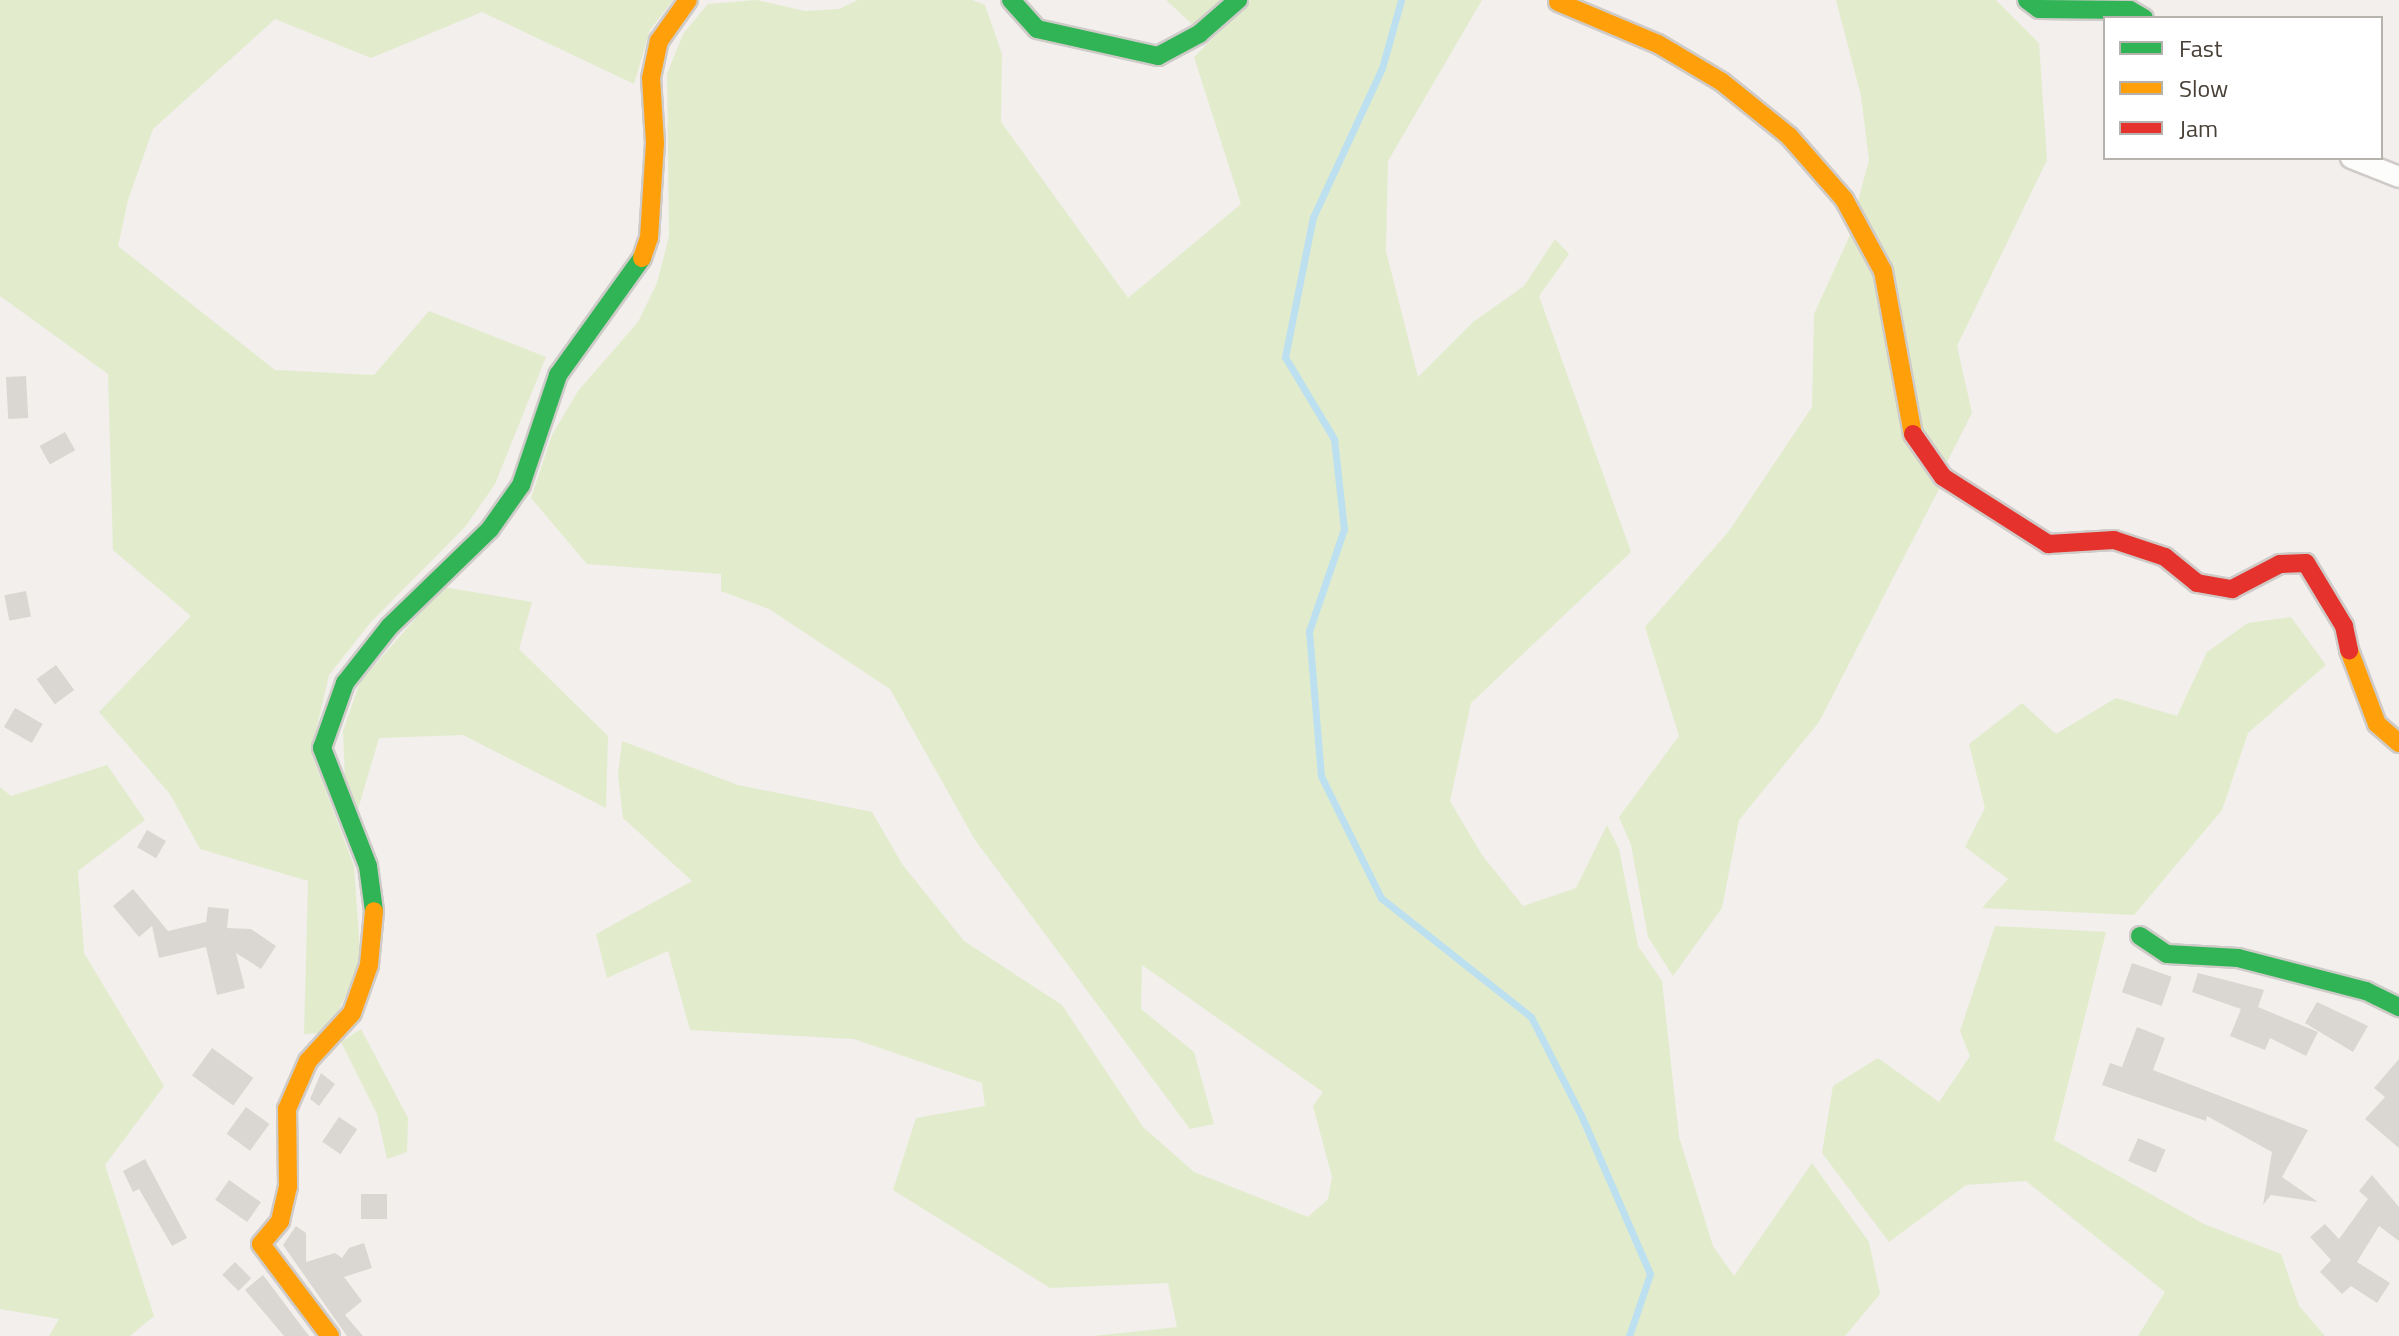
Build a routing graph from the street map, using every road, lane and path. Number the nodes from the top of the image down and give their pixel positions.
1 (688, 0) edge
2 (1011, 0) edge
3 (1238, 0) edge
4 (2027, 0) edge
5 (1561, 1) edge
6 (2140, 16) edge
7 (2356, 160) edge
8 (2399, 177) edge
9 (2399, 743) edge
10 (2140, 936) dead end
11 (2399, 1007) edge
12 (330, 1336) edge

1 - 12 street
2 - 3 street
4 - 6 street
5 - 9 street
7 - 8 street
10 - 11 street

